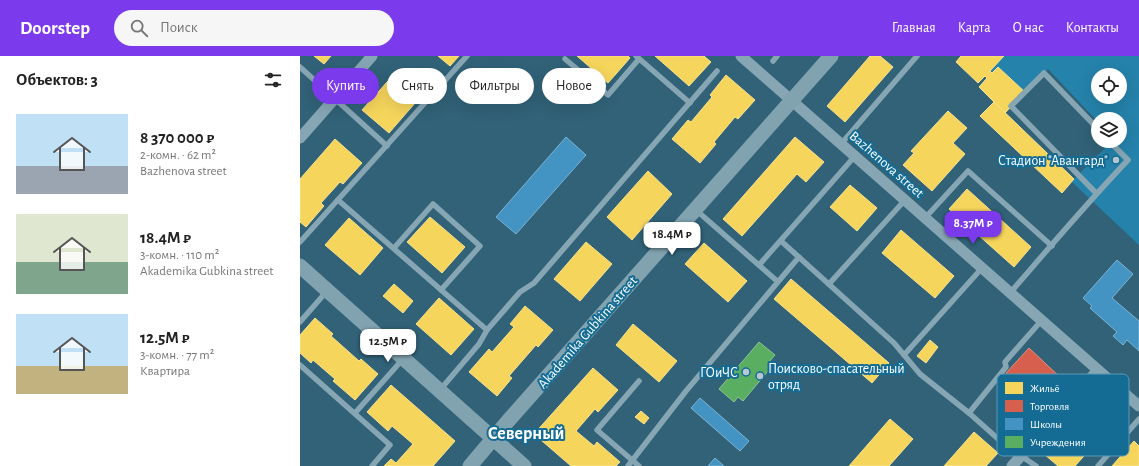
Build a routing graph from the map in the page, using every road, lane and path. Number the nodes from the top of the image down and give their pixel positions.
1 (372, 56) edge
2 (468, 56) edge
3 (741, 56) edge
4 (831, 56) edge
5 (917, 56) edge
6 (638, 58) edge
7 (565, 59) dead end
8 (300, 68) edge
9 (361, 68) edge
10 (717, 71) dead end
11 (312, 79) edge
12 (792, 101) junction
13 (690, 103) junction
14 (330, 104) edge
15 (340, 104) edge
16 (1091, 122) edge
17 (300, 138) edge
18 (841, 144) junction
19 (387, 146) junction
20 (1117, 148) edge
21 (855, 156) junction
22 (1096, 193) junction
23 (338, 200) junction
24 (905, 200) junction
25 (695, 209) junction
26 (925, 218) junction
27 (781, 241) junction
28 (300, 242) edge
29 (1052, 246) junction
30 (394, 248) junction
31 (799, 257) junction
32 (759, 265) junction
33 (300, 266) edge
34 (982, 268) junction
35 (778, 281) junction
36 (829, 284) junction
37 (441, 290) junction
38 (328, 291) junction
39 (1010, 293) junction
40 (1042, 320) junction
41 (300, 322) edge
42 (487, 330) junction
43 (904, 355) junction
44 (403, 358) junction
45 (300, 365) edge
46 (1098, 370) junction
47 (1000, 374) edge
48 (1094, 374) edge
49 (1103, 374) edge
50 (997, 378) edge
51 (639, 382) dead end
52 (439, 390) junction
53 (1129, 397) edge
54 (1139, 406) edge
55 (355, 413) junction
56 (969, 413) junction
57 (1139, 419) edge
58 (1129, 430) edge
59 (997, 438) edge
60 (494, 439) junction
61 (1021, 456) joint
62 (1107, 456) edge
63 (632, 460) junction
64 (372, 466) edge
65 (470, 466) edge
66 (524, 466) edge
67 (628, 466) edge
68 (639, 466) edge
69 (1012, 466) edge
70 (1036, 466) edge
71 (1098, 466) edge

1 - 9 street
2 - 19 lane
3 - 12 street, Bazhenova street
4 - 12 street, Akademika Gubkina street
5 - 18 lane
6 - 7 lane
6 - 13 lane
8 - 11 lane
10 - 13 lane
12 - 18 street, Bazhenova street
12 - 25 street, Akademika Gubkina street
13 - 42 lane
14 - 17 street
15 - 19 lane
16 - 22 lane
18 - 21 street, Bazhenova street
19 - 23 lane
20 - 22 lane
21 - 24 street, Bazhenova street
21 - 27 lane
22 - 29 lane
23 - 28 lane
23 - 30 lane
24 - 26 street, Bazhenova street
24 - 36 lane
25 - 32 lane
25 - 60 street, Akademika Gubkina street
26 - 29 lane
26 - 34 street, Bazhenova street
27 - 31 lane
27 - 32 lane
29 - 39 lane
30 - 37 lane
30 - 37 lane
31 - 35 lane
31 - 36 lane
32 - 35 lane
33 - 38 street
34 - 39 street, Bazhenova street
34 - 43 lane
35 - 63 lane
36 - 43 lane
37 - 42 lane
38 - 41 lane
38 - 44 street
39 - 40 street, Bazhenova street
40 - 46 street, Bazhenova street
40 - 47 lane
42 - 52 lane
43 - 56 lane
44 - 52 street
44 - 55 lane
45 - 55 lane
46 - 48 street
46 - 49 street, Bazhenova street
50 - 56 lane
51 - 63 lane
52 - 60 street
53 - 54 street, Bazhenova street
55 - 64 lane
56 - 59 lane
57 - 58 lane
60 - 65 street, Akademika Gubkina street
60 - 66 street
61 - 69 street
61 - 70 lane
62 - 71 lane
63 - 67 lane
63 - 68 lane

